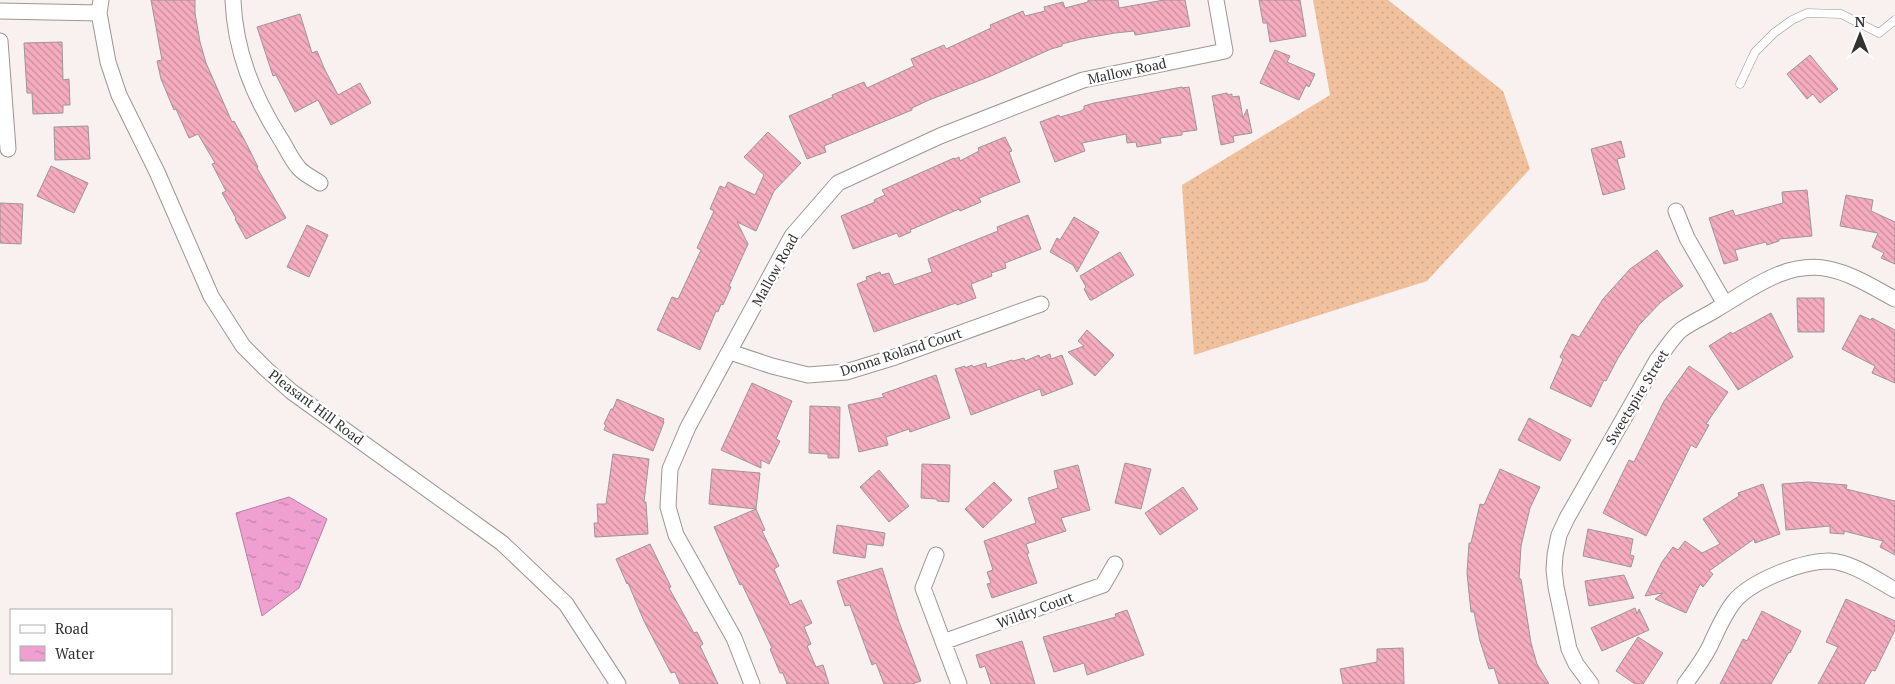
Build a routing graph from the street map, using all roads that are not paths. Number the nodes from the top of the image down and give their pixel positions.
1 (233, 0) edge
2 (1216, 0) edge
3 (100, 6) edge
4 (0, 11) edge
5 (1895, 20) edge
6 (0, 41) edge
7 (1740, 84) dead end
8 (8, 149) dead end
9 (320, 183) dead end
10 (1676, 211) dead end
11 (1895, 299) edge
12 (1041, 304) dead end
13 (1725, 304) junction
14 (730, 352) junction
15 (936, 555) dead end
16 (1116, 564) dead end
17 (1895, 590) edge
18 (943, 642) junction
19 (618, 684) edge
20 (752, 684) edge
21 (959, 684) edge
22 (1591, 684) edge
23 (1685, 684) edge

1 - 9 street
2 - 14 street, Mallow Road
3 - 4 street
3 - 19 street, Pleasant Hill Road
5 - 7 lane
6 - 8 street
10 - 13 street
11 - 13 street, Sweetspire Street
12 - 14 street, Donna Roland Court
13 - 22 street, Sweetspire Street
14 - 20 street, Mallow Road
15 - 18 street
16 - 18 street, Wildry Court
17 - 23 street
18 - 21 street

